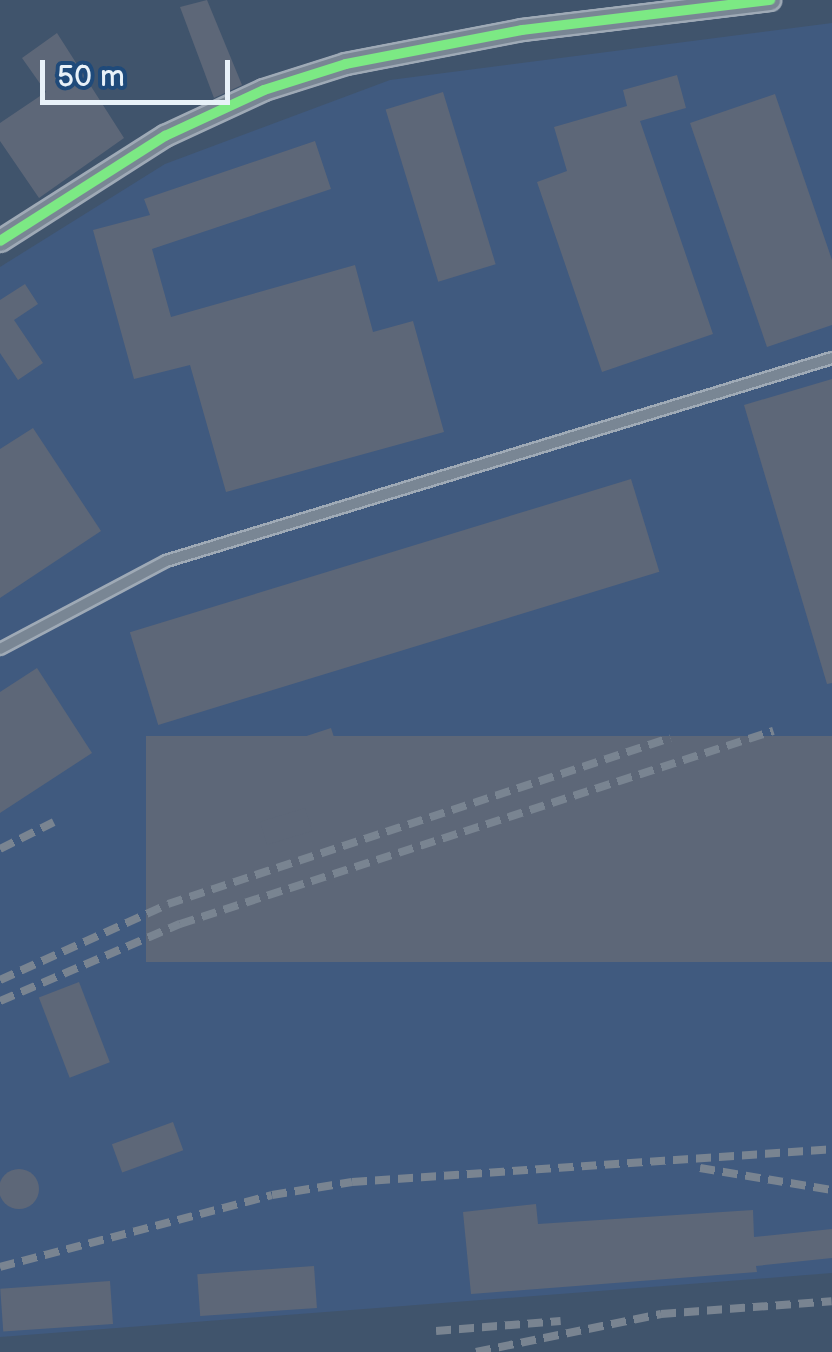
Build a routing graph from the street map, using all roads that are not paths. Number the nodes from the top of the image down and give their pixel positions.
1 (770, 0) edge
2 (0, 241) edge
3 (832, 358) edge
4 (0, 649) edge

1 - 2 street
3 - 4 lane

